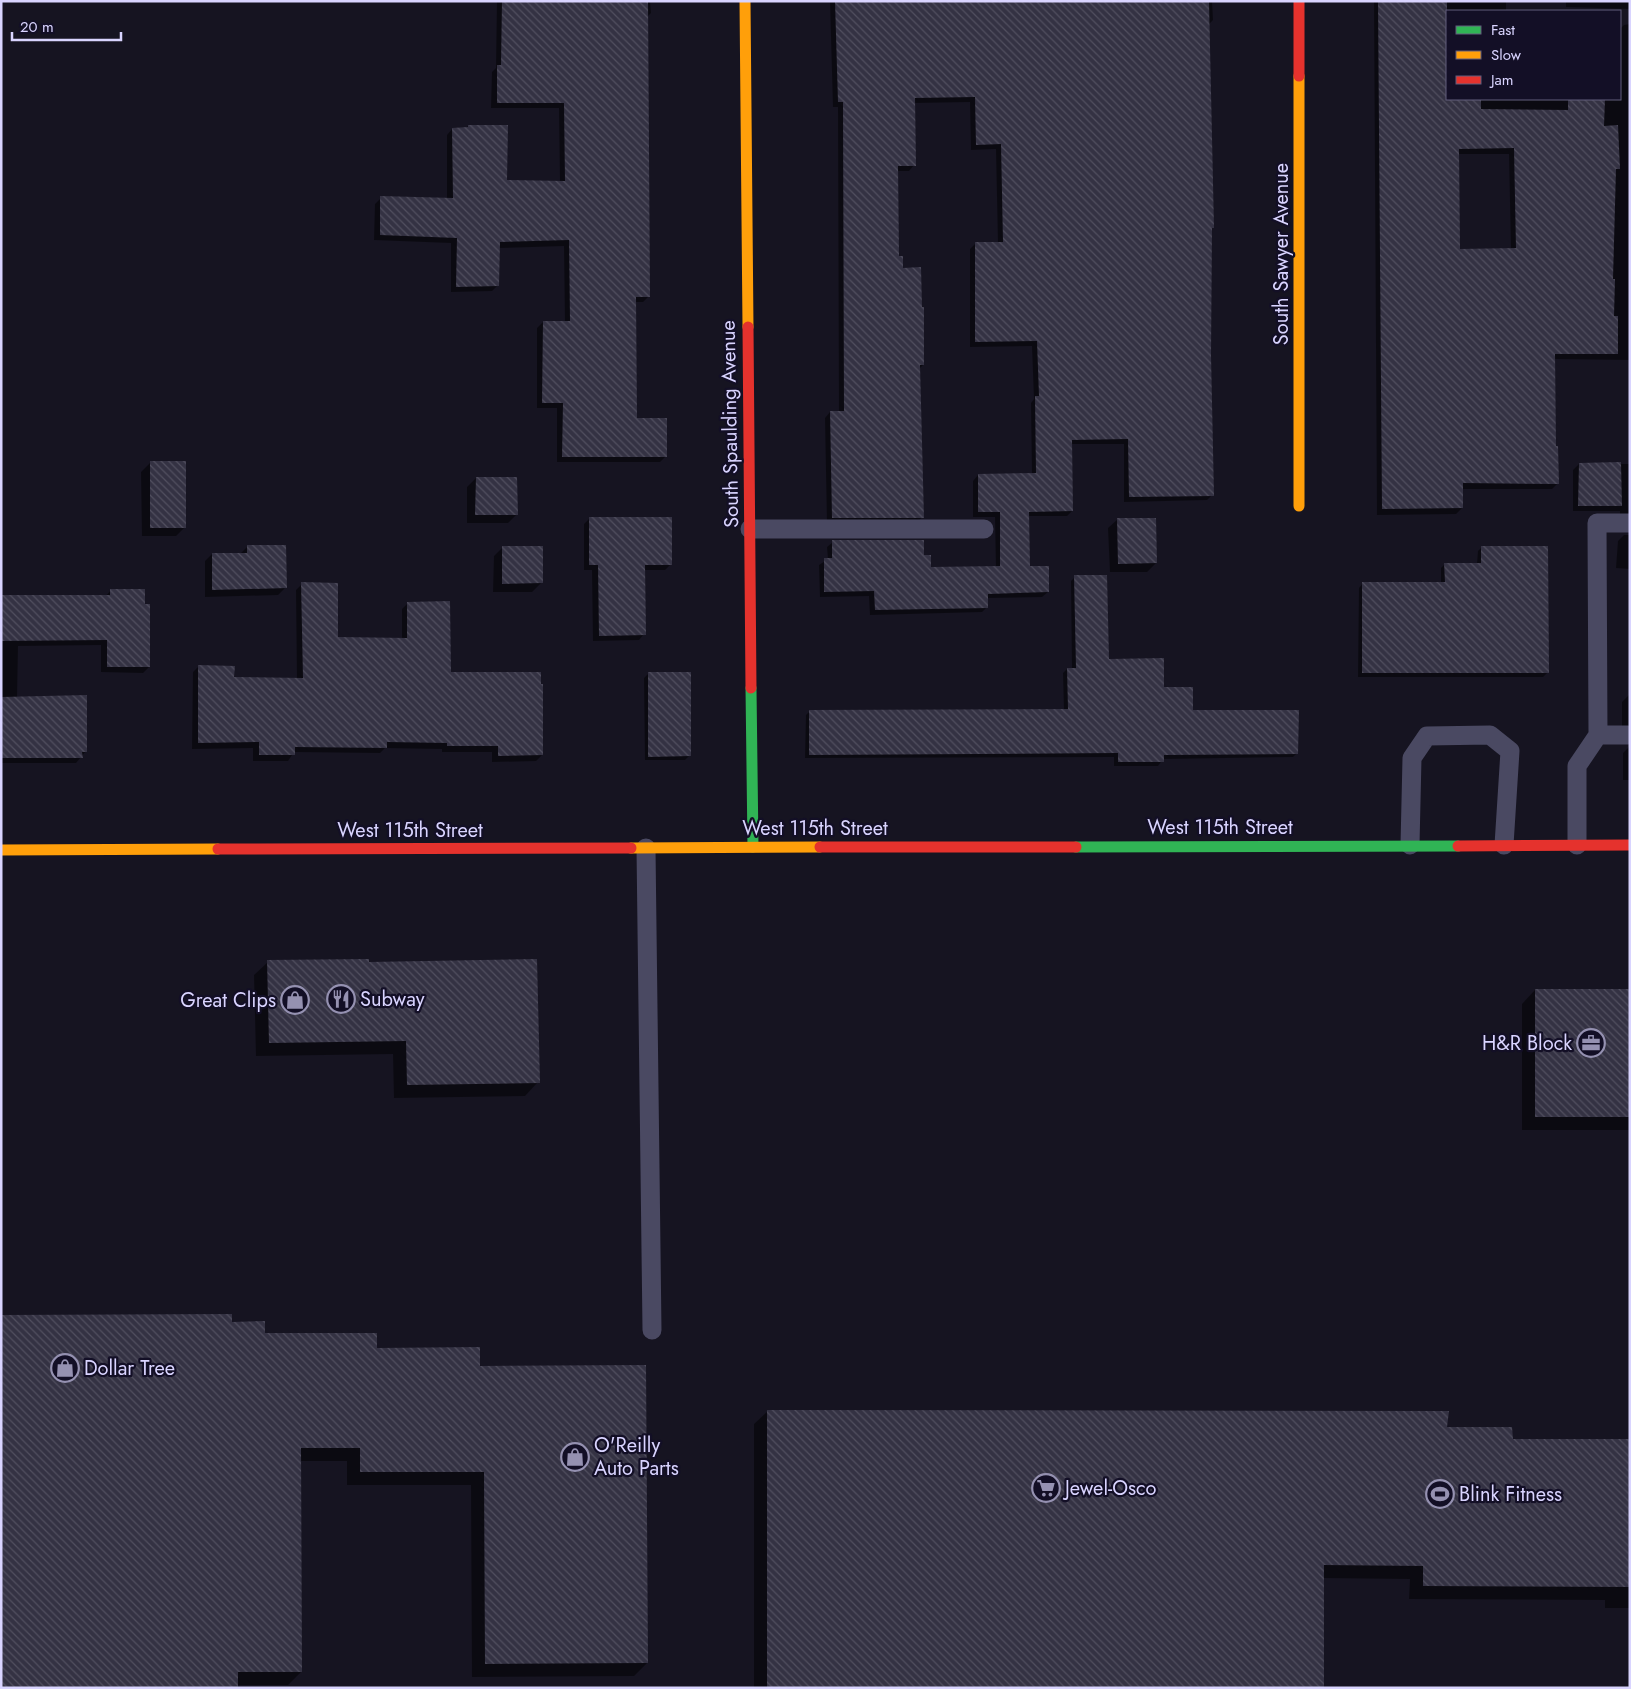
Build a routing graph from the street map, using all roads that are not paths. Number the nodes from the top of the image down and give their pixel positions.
1 (745, 1) edge
2 (1300, 1) edge
3 (1299, 506) dead end
4 (1630, 523) edge
5 (750, 529) junction
6 (984, 529) dead end
7 (1628, 734) dead end
8 (1598, 735) junction
9 (1630, 844) edge
10 (1410, 845) junction
11 (1504, 845) junction
12 (1577, 845) junction
13 (753, 847) junction
14 (646, 848) junction
15 (1, 850) edge
16 (652, 1330) dead end

1 - 5 street, South Spaulding Avenue
2 - 3 street, South Sawyer Avenue
4 - 8 lane
5 - 6 lane
5 - 13 street, South Spaulding Avenue
7 - 8 lane
8 - 12 lane
9 - 12 street, West 115th Street
10 - 11 street, West 115th Street
10 - 11 lane
10 - 13 street, West 115th Street
11 - 12 street, West 115th Street
13 - 14 street, West 115th Street
14 - 15 street, West 115th Street
14 - 16 lane

